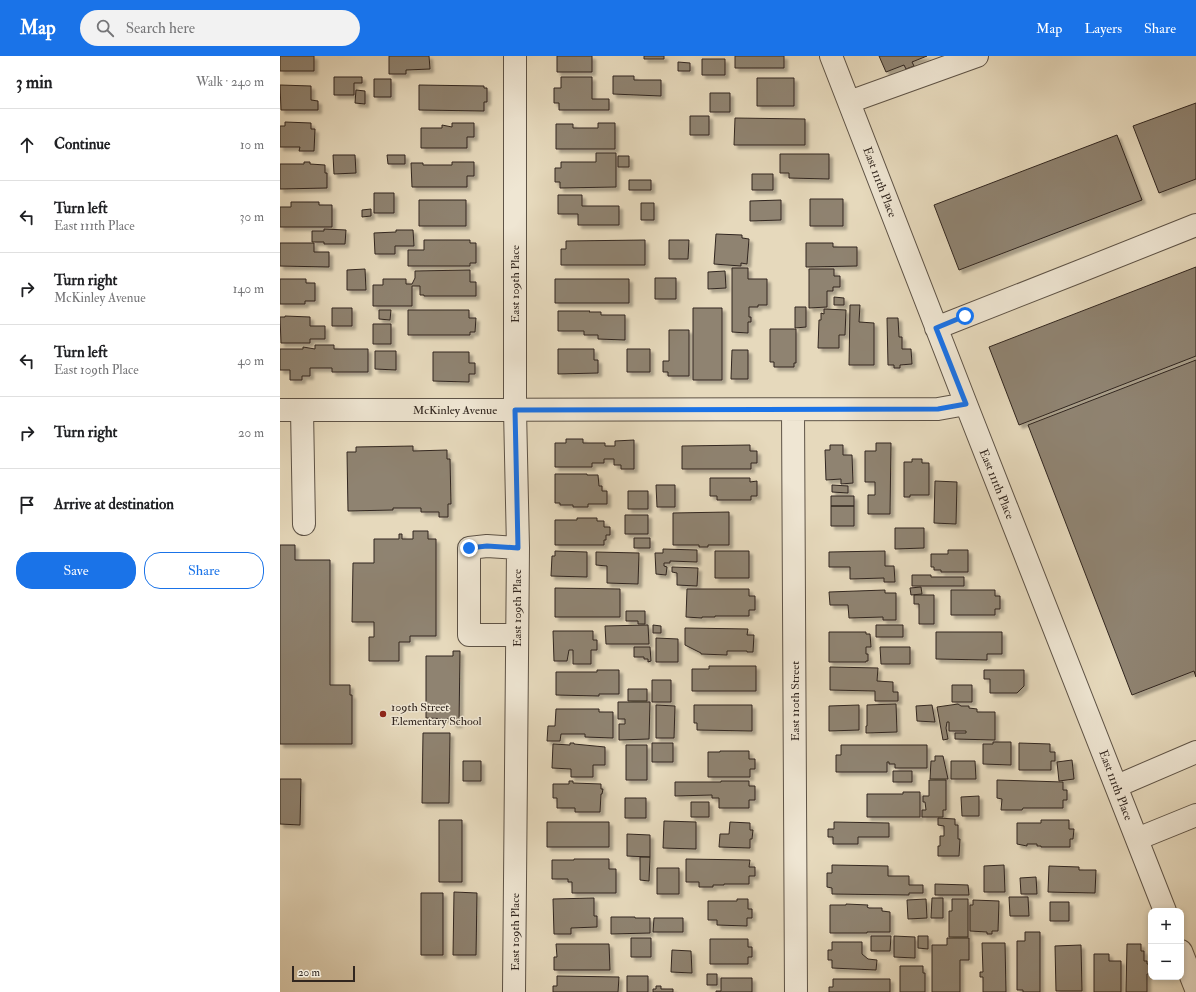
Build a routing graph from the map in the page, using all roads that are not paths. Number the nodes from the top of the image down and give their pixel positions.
1 (515, 56) edge
2 (831, 56) edge
3 (976, 56) edge
4 (849, 102) junction
5 (1196, 225) edge
6 (936, 328) junction
7 (966, 404) junction
8 (280, 410) edge
9 (302, 410) junction
10 (515, 410) junction
11 (793, 410) junction
12 (304, 524) dead end
13 (518, 548) junction
14 (517, 635) junction
15 (1196, 752) edge
16 (1117, 786) junction
17 (1196, 815) edge
18 (1137, 839) junction
19 (1164, 908) edge
20 (1184, 959) edge
21 (1196, 989) edge
22 (514, 992) edge
23 (796, 992) edge

1 - 10 street, East 109th Place
2 - 4 street, East 111th Place
3 - 4 street
4 - 6 street, East 111th Place
5 - 6 street
6 - 7 street, East 111th Place
7 - 11 street, McKinley Avenue
7 - 16 street, East 111th Place
8 - 9 street, McKinley Avenue
9 - 10 street, McKinley Avenue
9 - 12 street
10 - 11 street, McKinley Avenue
10 - 13 street, East 109th Place
11 - 23 street, East 110th Street
13 - 14 street, East 109th Place
13 - 14 street
14 - 22 street, East 109th Place
15 - 16 street
16 - 18 street, East 111th Place
17 - 18 street
18 - 19 street, East 111th Place
20 - 21 street

